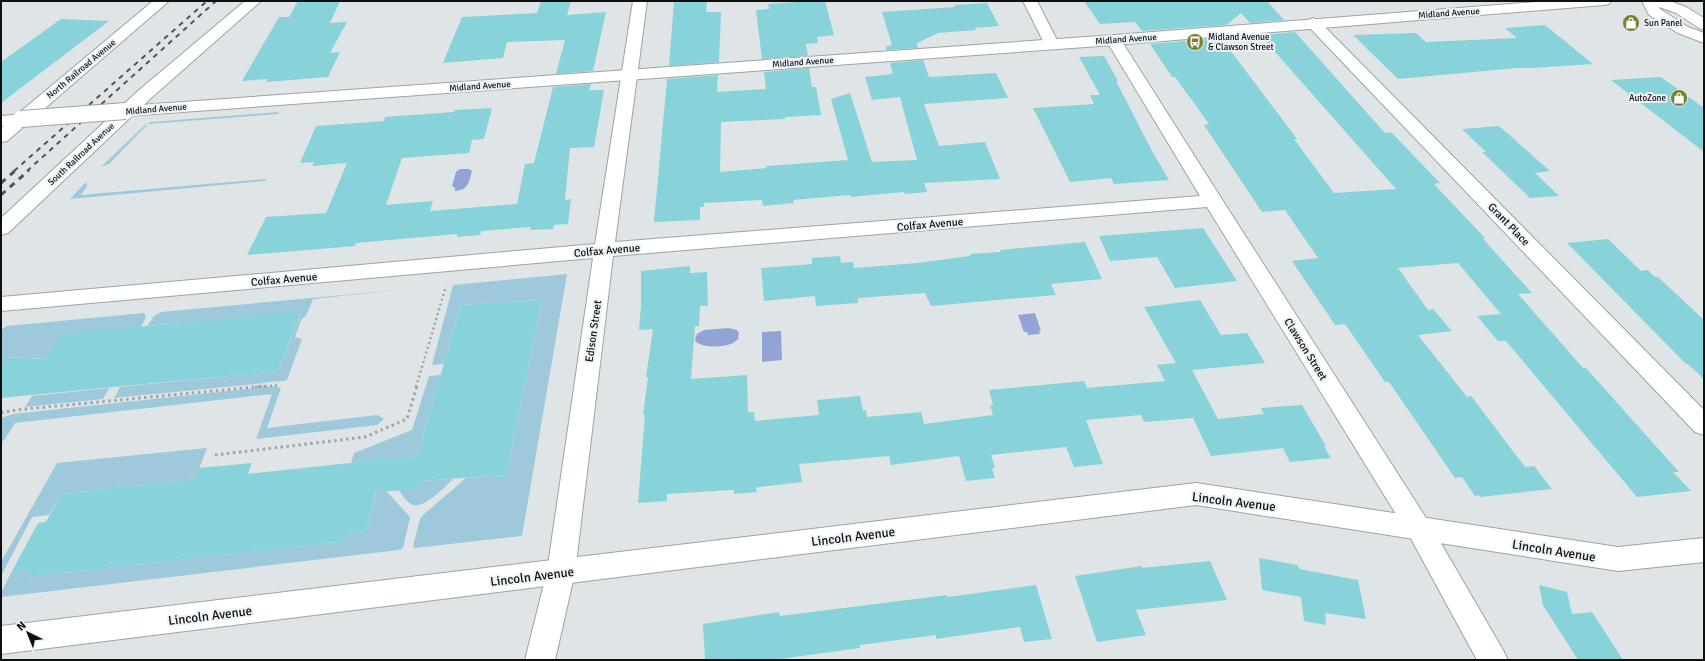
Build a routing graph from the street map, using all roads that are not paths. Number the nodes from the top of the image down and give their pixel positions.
1 (162, 1) edge
2 (254, 1) edge
3 (640, 1) edge
4 (1030, 1) edge
5 (1604, 1) edge
6 (1649, 1) edge
7 (1657, 1) edge
8 (1314, 23) junction
9 (1704, 25) edge
10 (1704, 38) edge
11 (1114, 40) junction
12 (1051, 44) junction
13 (630, 75) junction
14 (126, 111) junction
15 (21, 119) junction
16 (1, 121) edge
17 (1, 137) edge
18 (1213, 201) junction
19 (1, 229) edge
20 (604, 250) junction
21 (1, 304) edge
22 (1704, 424) edge
23 (1419, 529) junction
24 (1704, 550) edge
25 (561, 572) junction
26 (1, 640) edge
27 (540, 660) edge
28 (1493, 660) edge

1 - 15 street, North Railroad Avenue
2 - 14 street, South Railroad Avenue
3 - 13 street, Edison Street
4 - 12 street
5 - 8 street, Midland Avenue
6 - 10 street
7 - 9 street
8 - 11 street, Midland Avenue
8 - 22 street, Grant Place
11 - 12 street, Midland Avenue
11 - 18 street, Clawson Street
12 - 13 street, Midland Avenue
13 - 14 street, Midland Avenue
13 - 20 street, Edison Street
14 - 15 street, Midland Avenue, bridge
14 - 19 street, South Railroad Avenue
15 - 16 street, Midland Avenue
15 - 17 street, North Railroad Avenue
18 - 20 street, Colfax Avenue
18 - 23 street, Clawson Street
20 - 21 street, Colfax Avenue
20 - 25 street, Edison Street
23 - 24 street, Lincoln Avenue
23 - 25 street, Lincoln Avenue
23 - 28 street, Clawson Street
25 - 26 street, Lincoln Avenue
25 - 27 street, Edison Street

